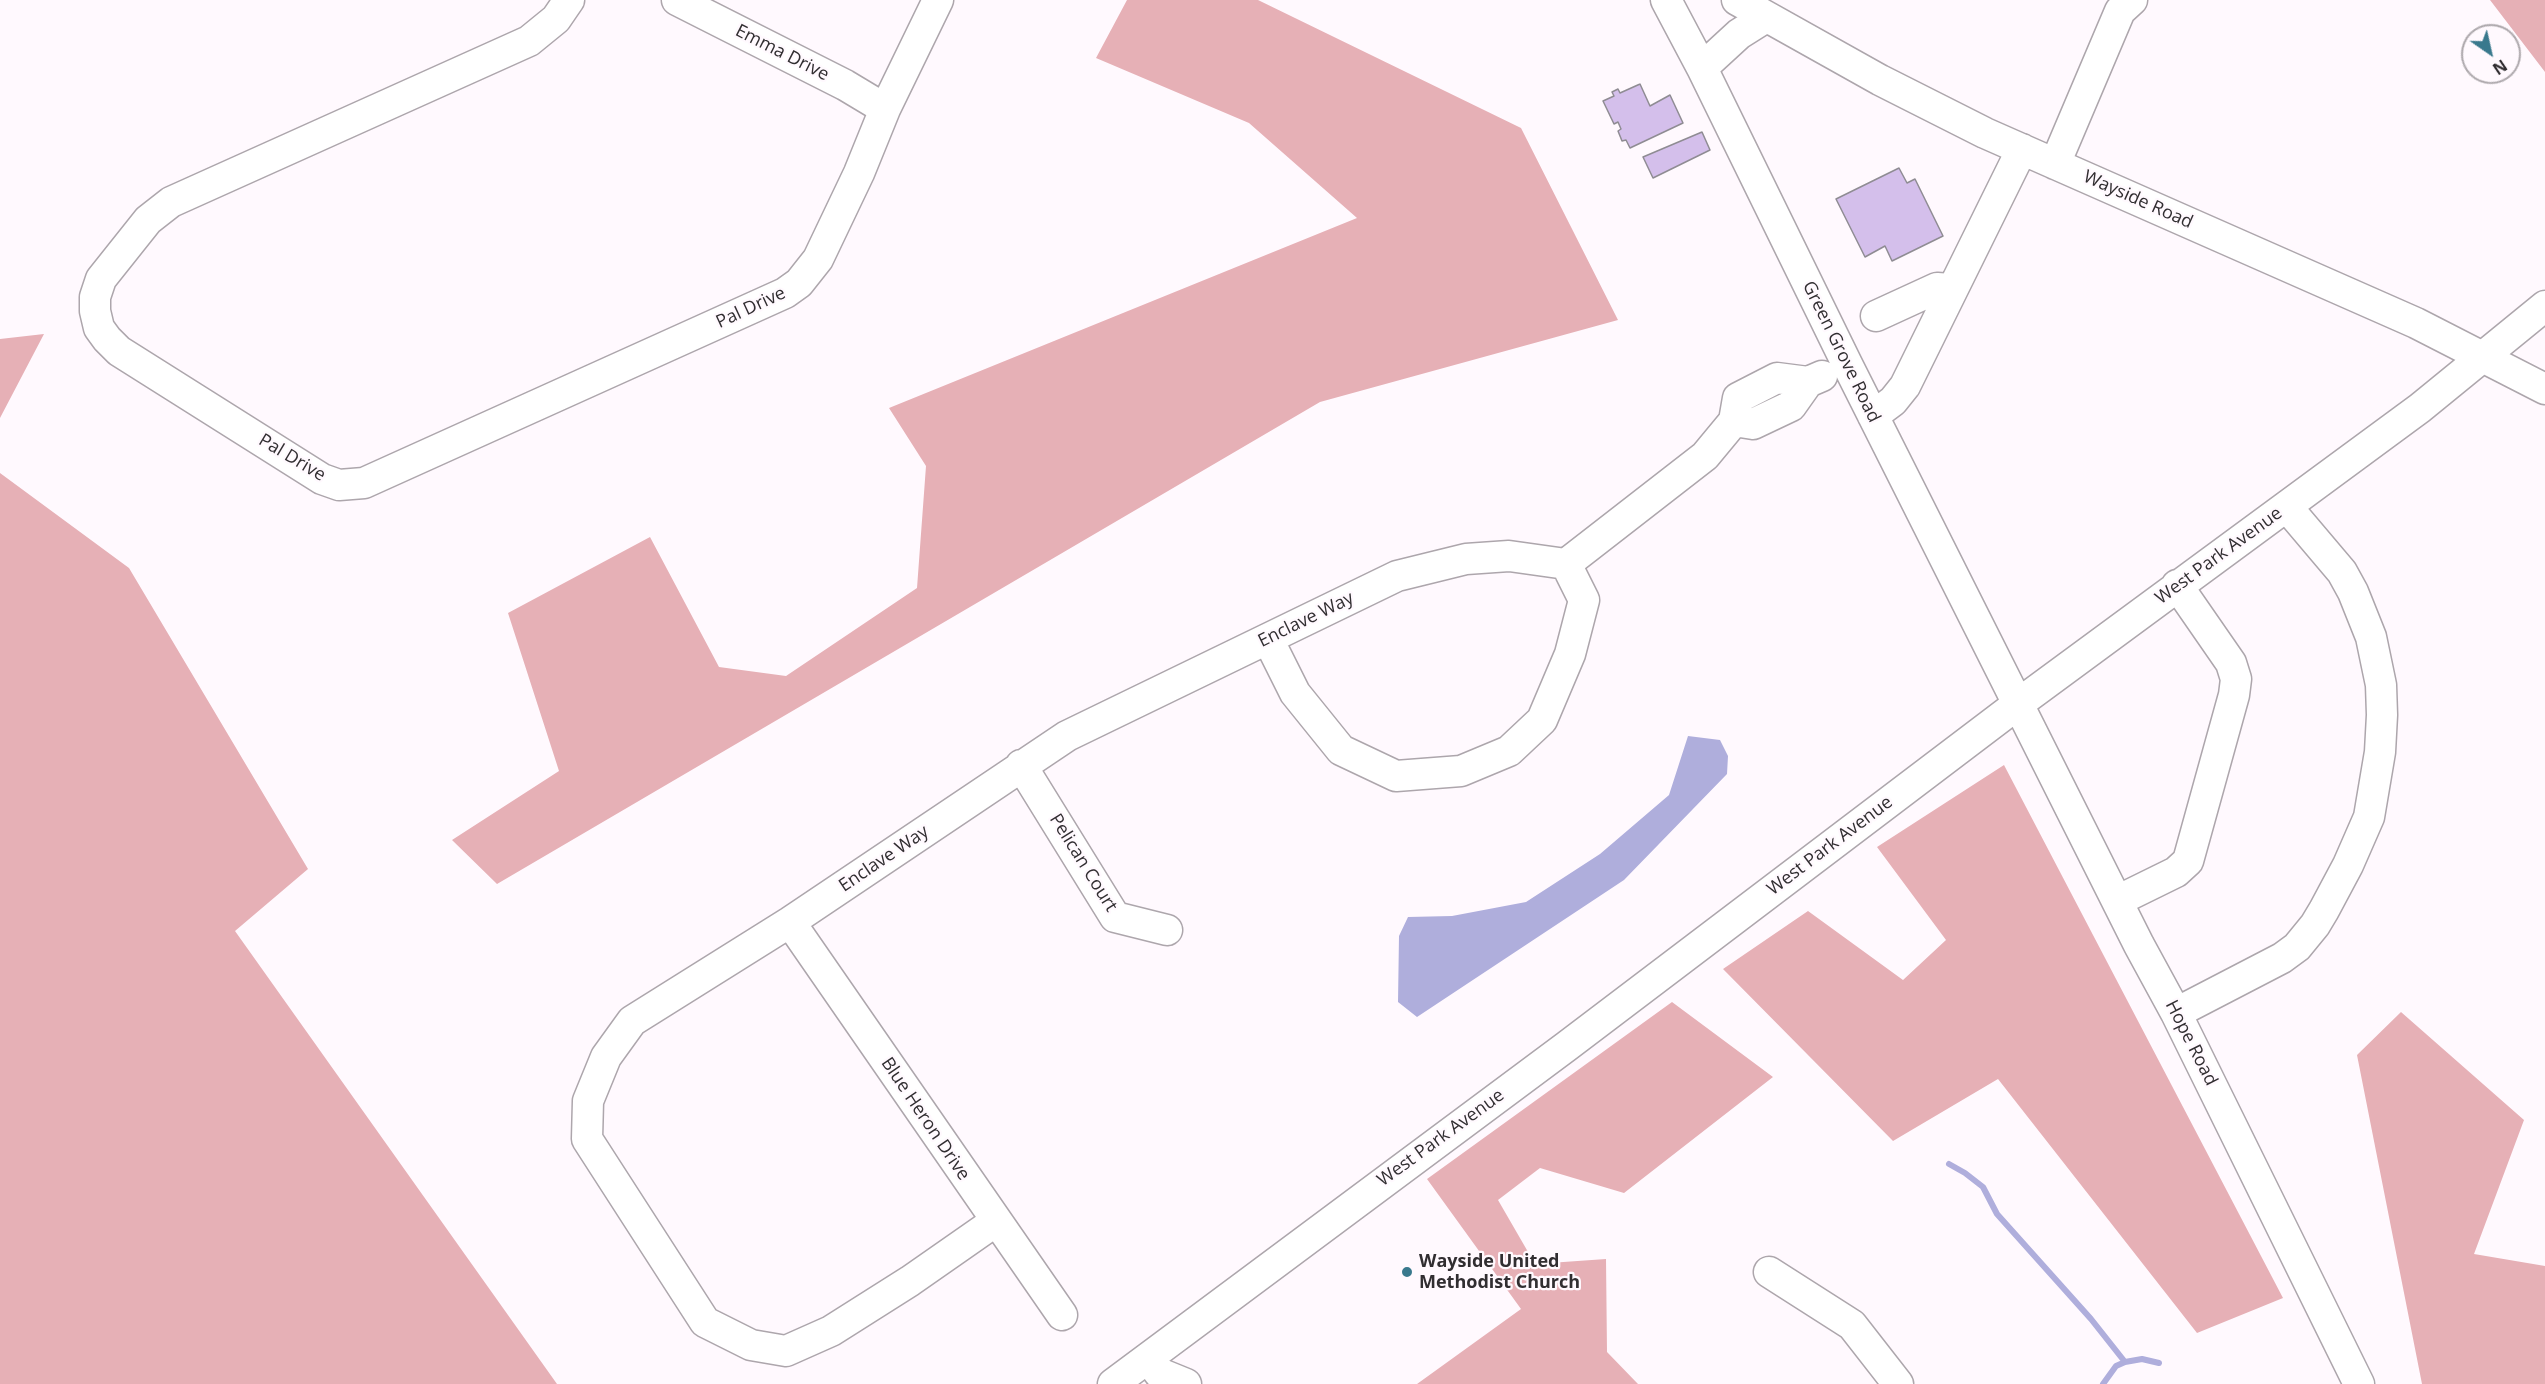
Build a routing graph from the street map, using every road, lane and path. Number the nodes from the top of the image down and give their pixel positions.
1 (569, 0) edge
2 (677, 0) edge
3 (938, 0) edge
4 (1666, 0) edge
5 (1737, 0) edge
6 (2122, 5) edge
7 (1766, 17) junction
8 (1702, 68) junction
9 (885, 109) junction
10 (2022, 149) junction
11 (2055, 164) junction
12 (1951, 289) junction
13 (2545, 306) edge
14 (1876, 316) dead end
15 (2483, 357) junction
16 (1847, 364) junction
17 (2545, 389) edge
18 (1873, 416) junction
19 (2287, 507) junction
20 (1566, 564) junction
21 (2177, 585) junction
22 (1268, 639) junction
23 (2018, 704) junction
24 (1021, 765) junction
25 (2117, 901) junction
26 (790, 922) junction
27 (1167, 930) dead end
28 (2176, 1013) junction
29 (996, 1221) junction
30 (1769, 1272) dead end
31 (1062, 1315) dead end
32 (1148, 1358) junction
33 (1113, 1384) edge
34 (1186, 1384) edge
35 (1898, 1384) edge
36 (2359, 1384) edge

1 - 9 street, Pal Drive
2 - 9 street, Emma Drive
3 - 9 street, Pal Drive
4 - 8 street, Green Grove Road
5 - 7 street, Wayside Road
6 - 11 street
7 - 8 street
7 - 10 street, Wayside Road
8 - 16 street, Green Grove Road
10 - 11 street, Wayside Road
10 - 12 street
11 - 15 street, Wayside Road
12 - 14 street
12 - 18 street
13 - 15 street, West Park Avenue
15 - 17 street, Wayside Road
15 - 19 street, West Park Avenue
16 - 18 street, Green Grove Road
16 - 20 street
18 - 23 street, Green Grove Road
19 - 21 street, West Park Avenue
19 - 28 street
20 - 22 street, Enclave Way
20 - 22 street
21 - 23 street, West Park Avenue
21 - 25 street
22 - 24 street, Enclave Way
23 - 25 street, Hope Road
23 - 32 street, West Park Avenue
24 - 26 street, Enclave Way
24 - 27 street, Pelican Court
25 - 28 street, Hope Road
26 - 29 street, Blue Heron Drive
26 - 29 street, Enclave Way
28 - 36 street, Hope Road
29 - 31 street, Blue Heron Drive
30 - 35 street
32 - 33 street, West Park Avenue
32 - 34 street

